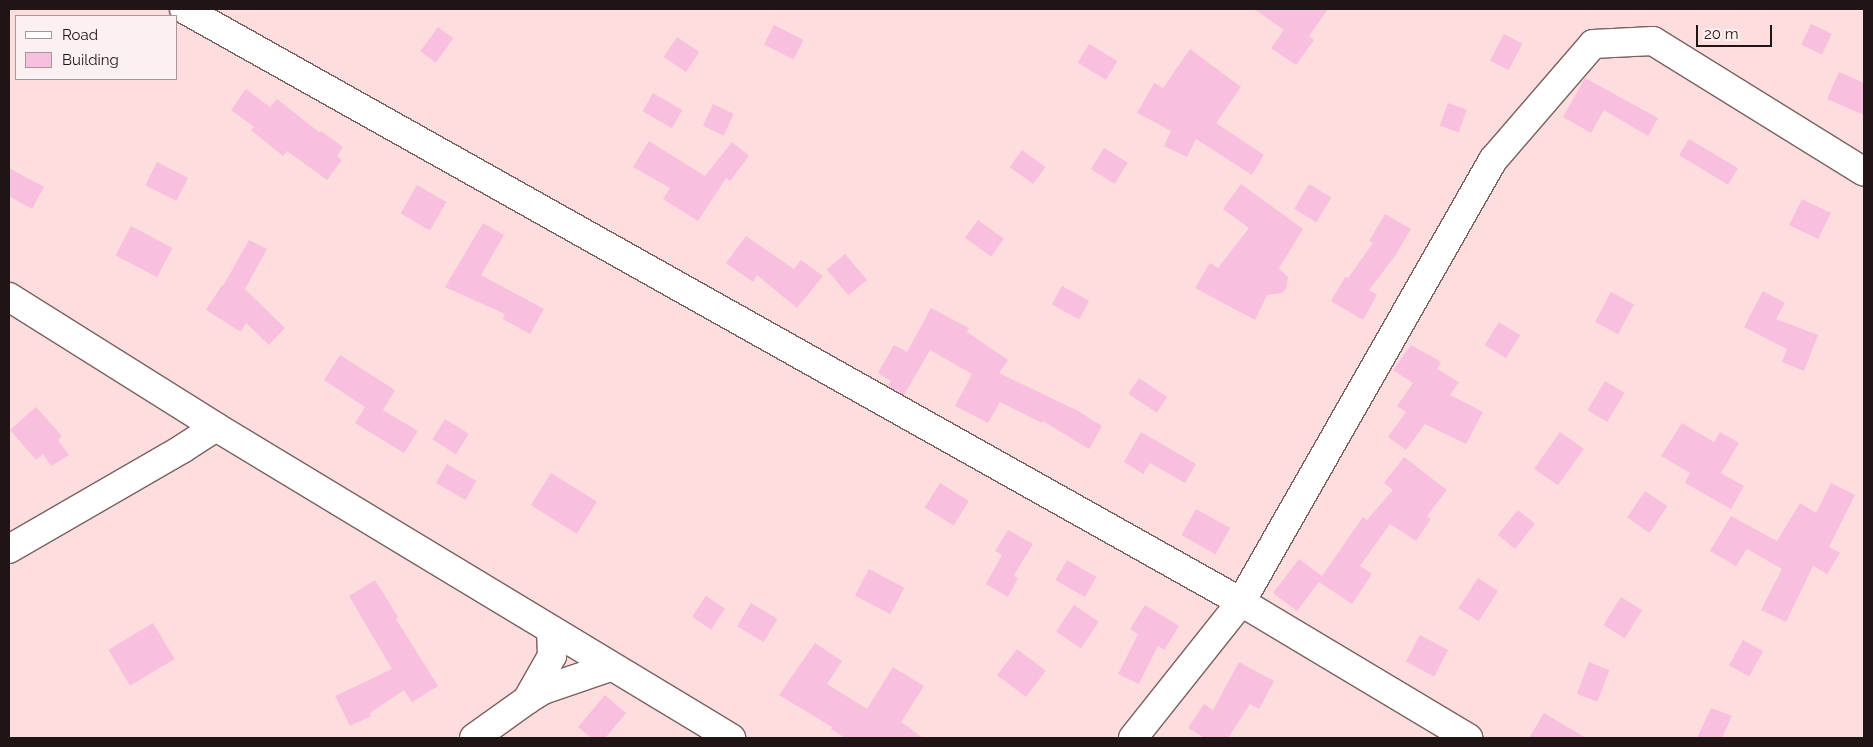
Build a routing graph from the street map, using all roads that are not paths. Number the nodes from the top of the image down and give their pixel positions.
1 (184, 9) edge
2 (1864, 172) edge
3 (9, 296) edge
4 (216, 427) junction
5 (9, 549) edge
6 (1241, 602) junction
7 (551, 631) junction
8 (610, 666) junction
9 (527, 700) junction
10 (474, 738) edge
11 (732, 738) edge
12 (1133, 738) edge
13 (1468, 738) edge

1 - 6 street
2 - 6 street
3 - 4 street
4 - 5 street
4 - 7 street
6 - 12 street
6 - 13 street
7 - 8 street
7 - 9 street
8 - 9 street
8 - 11 street
9 - 10 street

